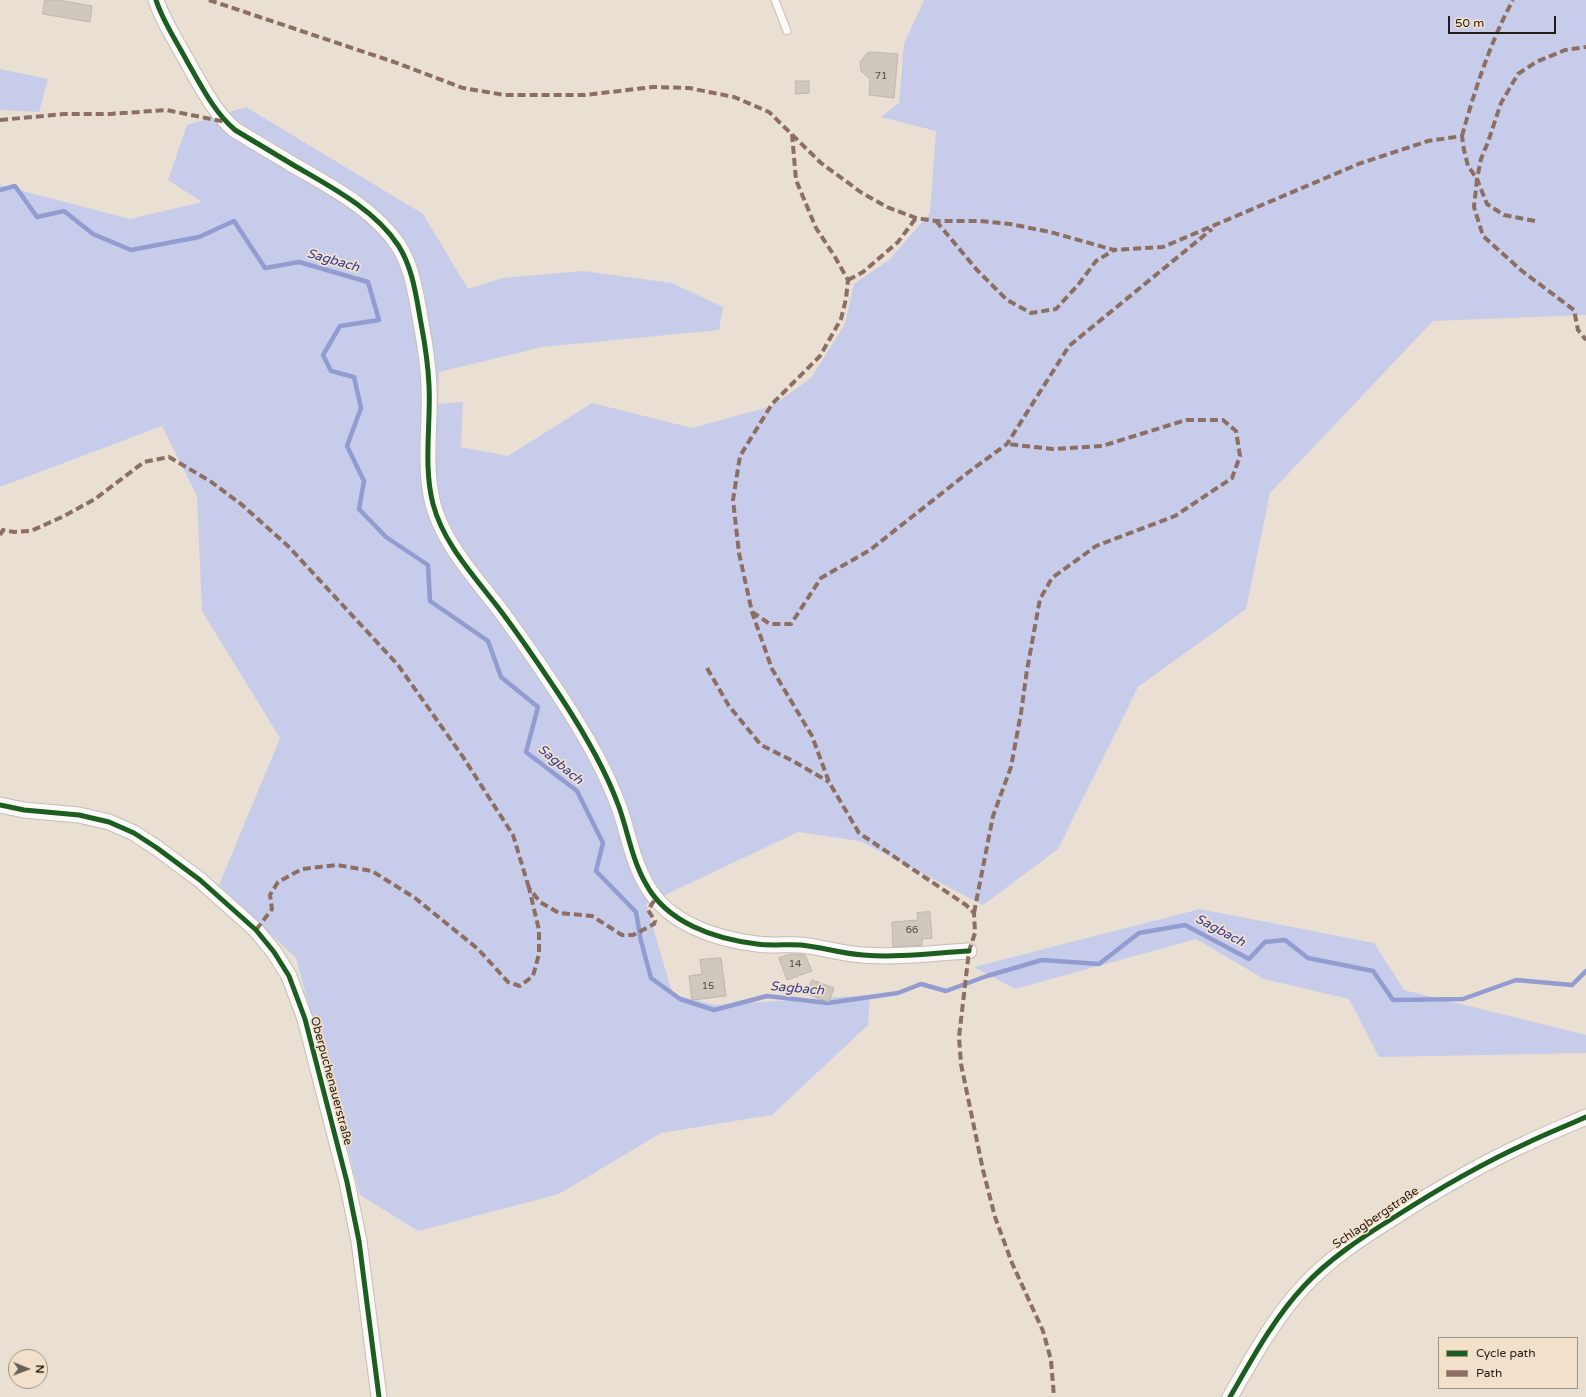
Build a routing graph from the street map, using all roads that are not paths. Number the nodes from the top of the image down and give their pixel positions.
1 (156, 0) edge
2 (775, 0) edge
3 (787, 31) dead end
4 (0, 805) edge
5 (969, 951) dead end
6 (1586, 1117) edge
7 (380, 1397) edge
8 (1230, 1397) edge

1 - 5 street
2 - 3 lane
4 - 7 street, Oberpuchenauerstraße
6 - 8 street, Schlagbergstraße

